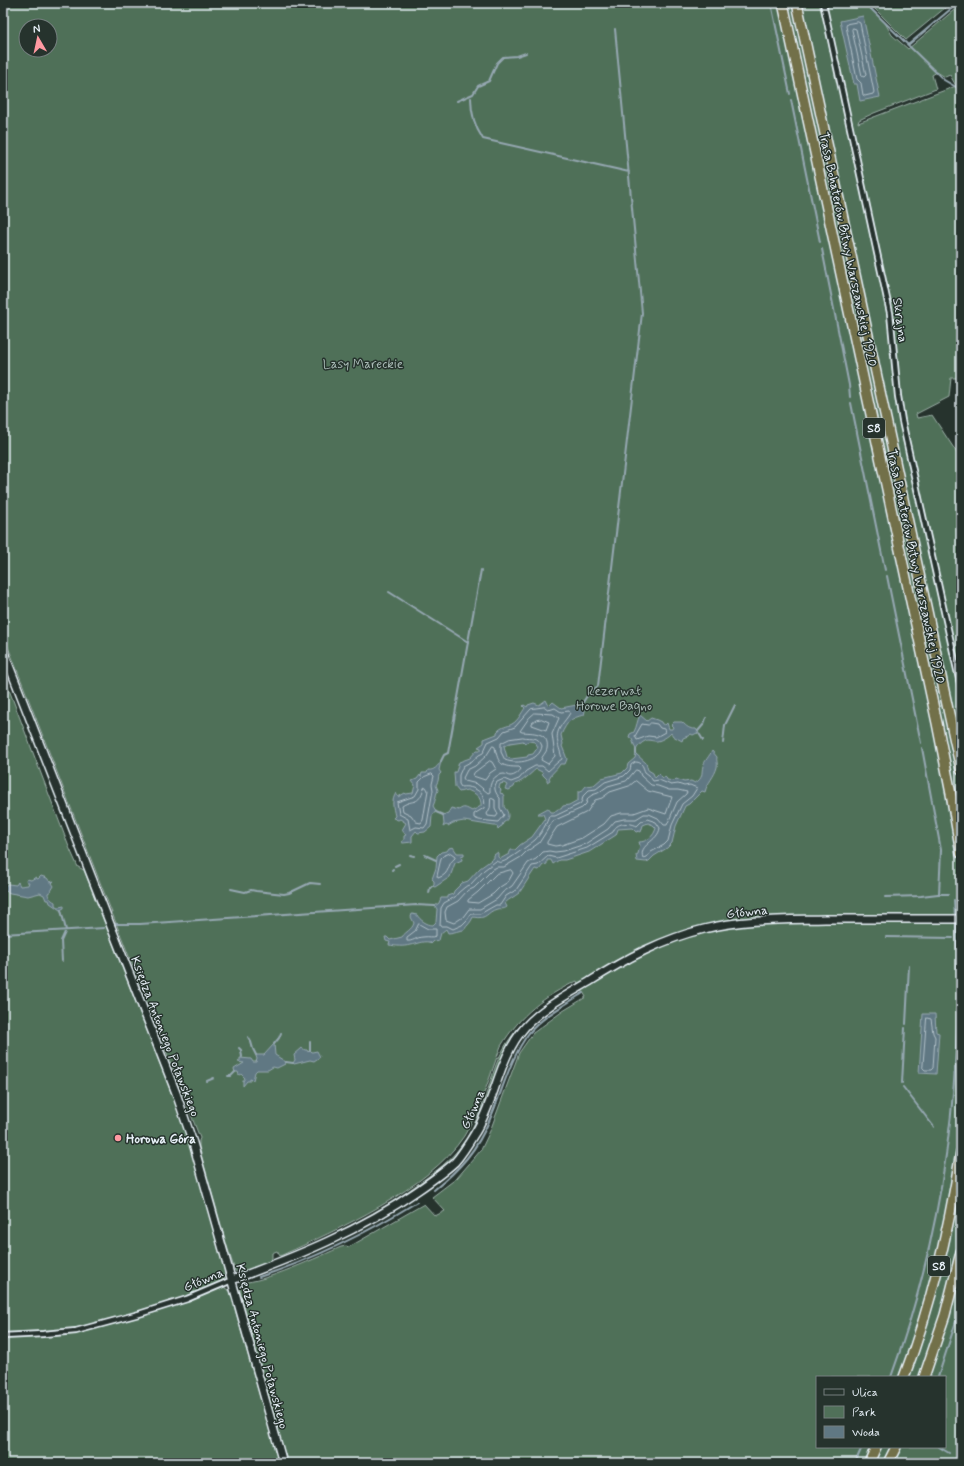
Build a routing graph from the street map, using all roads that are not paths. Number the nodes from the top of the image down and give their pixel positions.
1 (783, 3) edge
2 (797, 3) edge
3 (824, 3) edge
4 (3, 650) edge
5 (961, 688) edge
6 (961, 770) edge
7 (961, 853) edge
8 (961, 919) edge
9 (961, 1152) edge
10 (961, 1252) edge
11 (232, 1280) junction
12 (3, 1336) edge
13 (904, 1376) edge
14 (924, 1376) edge
15 (876, 1448) edge
16 (896, 1448) edge
17 (283, 1463) edge
18 (869, 1463) edge
19 (888, 1463) edge

1 - 7 highway, Trasa Bohaterów Bitwy Warszawskiej 1920 / S8
2 - 6 highway, Trasa Bohaterów Bitwy Warszawskiej 1920 / S8
3 - 5 street, Skrajna
4 - 11 street, Księdza Antoniego Poławskiego
8 - 11 street, Główna
9 - 13 highway, S8
10 - 14 highway, S8
11 - 12 street, Główna
11 - 17 street, Księdza Antoniego Poławskiego
15 - 18 highway
16 - 19 highway

